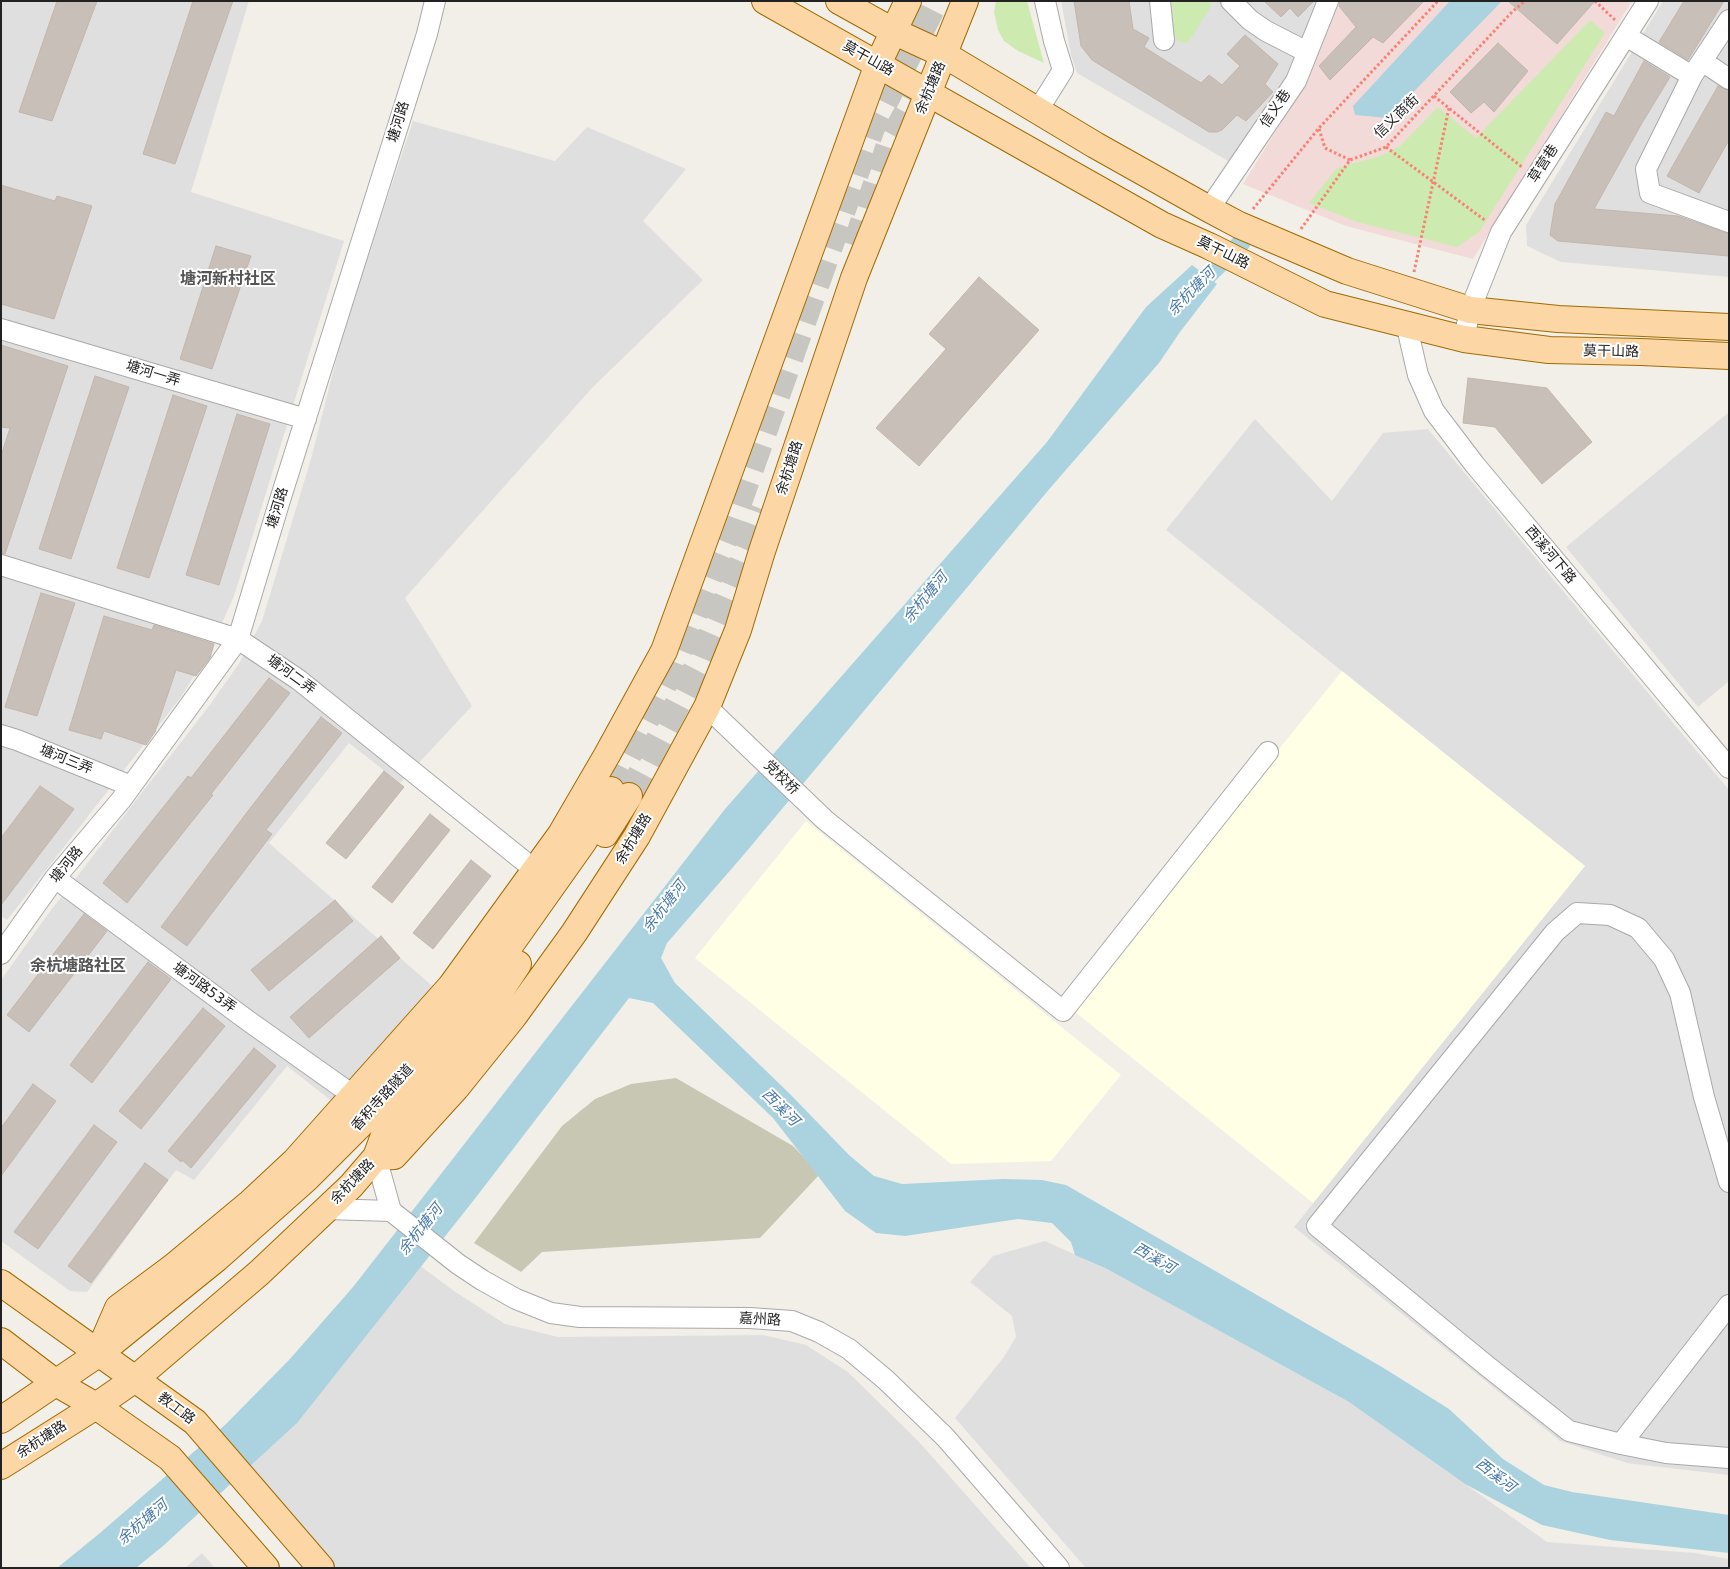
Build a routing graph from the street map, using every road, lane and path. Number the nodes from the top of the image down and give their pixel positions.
1 (435, 1) edge
2 (765, 1) edge
3 (838, 1) edge
4 (908, 1) edge
5 (965, 1) edge
6 (1045, 1) edge
7 (1160, 1) edge
8 (1231, 1) edge
9 (1328, 1) edge
10 (1438, 1) edge
11 (1525, 1) edge
12 (1596, 1) edge
13 (1648, 1) edge
14 (1729, 20) edge
15 (892, 31) junction
16 (1628, 33) junction
17 (1164, 40) dead end
18 (1307, 52) junction
19 (945, 55) junction
20 (878, 64) junction
21 (1697, 68) junction
22 (1729, 79) edge
23 (928, 93) junction
24 (1434, 96) junction
25 (1449, 108) junction
26 (1038, 110) junction
27 (1319, 128) junction
28 (1386, 147) junction
29 (1350, 160) junction
30 (1535, 179) junction
31 (1434, 182) junction
32 (1209, 209) junction
33 (1729, 222) edge
34 (1240, 225) junction
35 (1501, 232) junction
36 (1289, 246) junction
37 (1410, 290) junction
38 (1470, 310) junction
39 (1406, 323) junction
40 (1729, 327) edge
41 (1, 329) edge
42 (1464, 339) junction
43 (1729, 356) edge
44 (306, 420) junction
45 (1, 565) edge
46 (238, 639) junction
47 (707, 707) junction
48 (1, 735) edge
49 (1268, 752) dead end
50 (1729, 768) edge
51 (130, 786) junction
52 (535, 870) junction
53 (55, 878) junction
54 (1, 954) edge
55 (354, 1096) junction
56 (376, 1157) junction
57 (1729, 1182) edge
58 (326, 1209) junction
59 (391, 1211) junction
60 (1, 1283) edge
61 (1729, 1305) edge
62 (1, 1341) edge
63 (98, 1354) junction
64 (135, 1379) junction
65 (56, 1383) junction
66 (96, 1406) junction
67 (1, 1420) edge
68 (1621, 1444) junction
69 (1729, 1458) edge
70 (1, 1466) edge
71 (266, 1568) edge
72 (321, 1568) edge
73 (1059, 1568) edge

1 - 44 street, 塘河路
2 - 20 main road, 莫干山路
3 - 15 main road
4 - 15 main road
5 - 19 main road, 余杭塘路
6 - 26 street
7 - 17 street
8 - 18 street
9 - 18 street, 信义巷
10 - 27 path
11 - 24 path, 信义商街
12 - 16 path
13 - 16 street, 草营巷
14 - 21 street
15 - 19 main road
15 - 20 main road
16 - 21 street
16 - 30 street, 草营巷
18 - 32 street, 信义巷
19 - 23 main road, 余杭塘路
19 - 26 main road
20 - 23 main road, 莫干山路
20 - 52 main road
21 - 22 street
21 - 33 street
23 - 39 main road, 莫干山路
23 - 47 main road, 余杭塘路
24 - 25 path
24 - 28 path, 信义商街
25 - 30 path
25 - 31 path
26 - 32 main road
27 - 29 path
27 - 34 path
28 - 29 path, 信义商街
28 - 31 path
29 - 36 path
30 - 35 street, 草营巷
31 - 35 path
31 - 37 path
32 - 34 main road
34 - 36 main road
35 - 38 street, 草营巷
36 - 37 main road
37 - 38 main road
38 - 40 main road
38 - 42 street, 草营巷
39 - 42 main road, 莫干山路
39 - 50 street, 西溪河下路
41 - 44 street, 塘河一弄
42 - 43 main road, 莫干山路
44 - 46 street, 塘河路
45 - 46 street, 塘河二弄
46 - 51 street, 塘河路
46 - 52 street, 塘河二弄
47 - 49 street, 党校桥
47 - 56 main road, 余杭塘路
48 - 51 street, 塘河三弄
51 - 53 street, 塘河路
52 - 55 main road
53 - 54 street, 塘河路
53 - 55 street, 塘河路53弄
55 - 63 main road
56 - 58 main road, 余杭塘路
56 - 59 street
56 - 63 main road, 香积寺路隧道
57 - 68 street
58 - 59 street
58 - 64 main road, 余杭塘路
59 - 73 street, 嘉州路
60 - 63 main road, 教工路
61 - 68 street
62 - 65 main road
63 - 64 main road, 教工路
63 - 65 main road
64 - 66 main road, 余杭塘路
64 - 72 main road, 教工路
65 - 66 main road
65 - 67 main road
66 - 70 main road, 余杭塘路
66 - 71 main road
68 - 69 street

